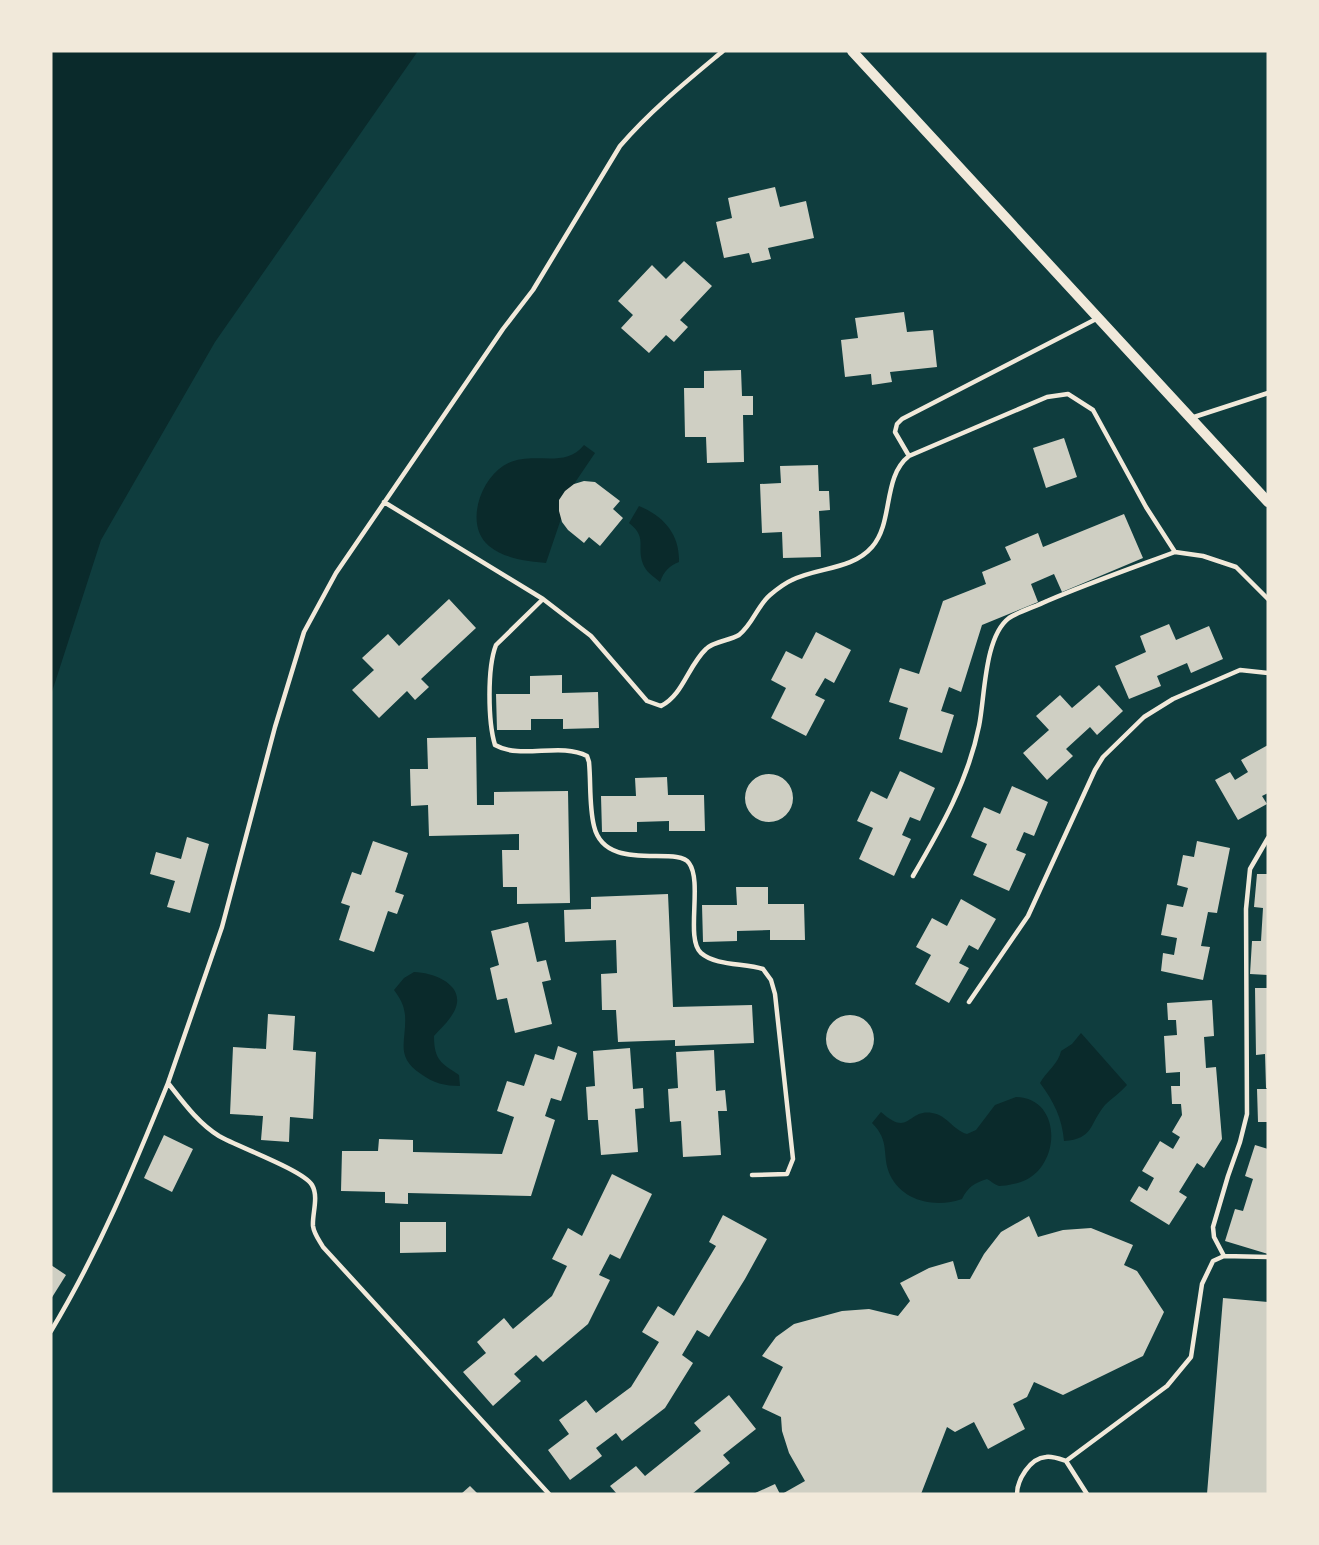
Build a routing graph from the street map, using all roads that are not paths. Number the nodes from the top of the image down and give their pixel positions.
1 (723, 51) edge
2 (852, 51) edge
3 (1098, 318) junction
4 (1268, 393) edge
5 (1191, 418) junction
6 (909, 456) junction
7 (384, 502) junction
8 (1268, 502) edge
9 (1175, 552) junction
10 (543, 599) junction
11 (1268, 599) edge
12 (1268, 673) edge
13 (1268, 838) edge
14 (913, 876) dead end
15 (969, 1002) dead end
16 (168, 1083) junction
17 (752, 1175) dead end
18 (1224, 1256) junction
19 (1268, 1257) edge
20 (51, 1330) edge
21 (1066, 1461) junction
22 (549, 1494) edge
23 (1017, 1494) edge
24 (1087, 1494) edge

1 - 7 lane
2 - 3 street
3 - 5 street
3 - 6 lane
4 - 5 lane
5 - 8 street
6 - 9 lane
6 - 10 lane
7 - 10 lane
7 - 16 lane
9 - 11 lane
9 - 14 lane
10 - 17 lane
12 - 15 lane
13 - 18 lane
16 - 20 lane
16 - 22 lane
18 - 19 lane
18 - 21 lane
21 - 23 lane
21 - 24 lane

